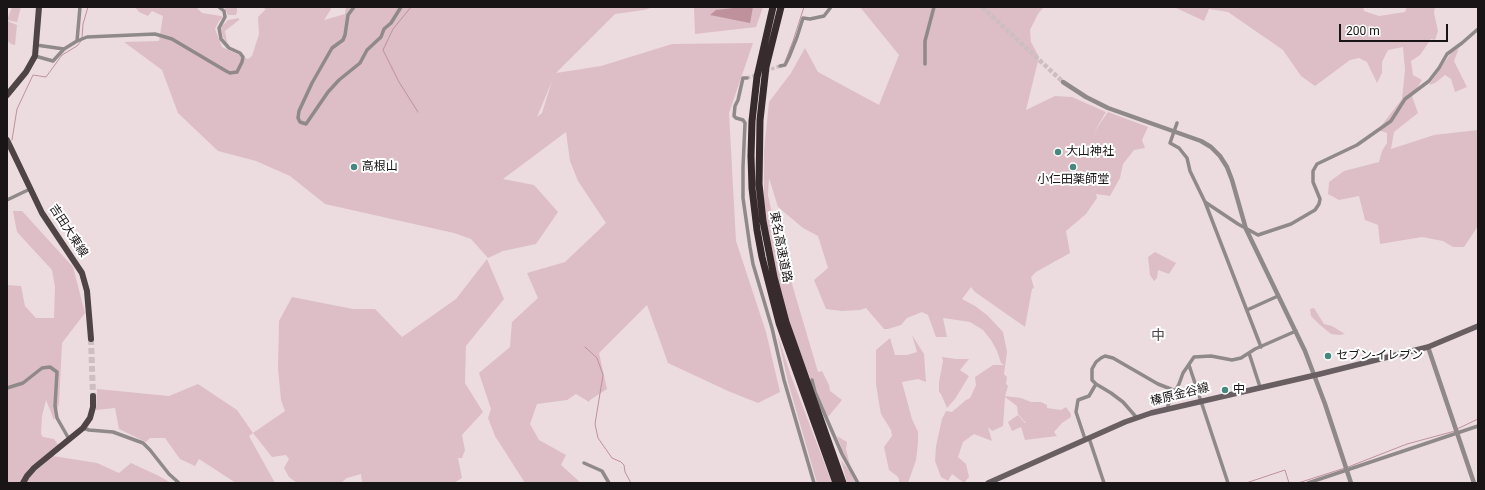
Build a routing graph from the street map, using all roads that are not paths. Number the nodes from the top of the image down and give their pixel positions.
1 (39, 7) edge
2 (80, 7) edge
3 (219, 7) edge
4 (354, 7) edge
5 (401, 7) edge
6 (773, 7) edge
7 (781, 7) edge
8 (831, 7) edge
9 (934, 7) edge
10 (1478, 29) edge
11 (78, 41) junction
12 (36, 45) junction
13 (64, 49) junction
14 (34, 56) junction
15 (925, 64) dead end
16 (780, 66) tunnel mouth
17 (747, 78) tunnel mouth
18 (1063, 82) tunnel mouth
19 (7, 95) edge
20 (1177, 123) dead end
21 (7, 140) edge
22 (30, 189) junction
23 (7, 200) edge
24 (1205, 202) junction
25 (1246, 229) junction
26 (1278, 296) junction
27 (1247, 310) junction
28 (1478, 326) edge
29 (1296, 332) junction
30 (91, 339) tunnel mouth
31 (1261, 347) junction
32 (1428, 347) junction
33 (1249, 353) junction
34 (1189, 365) junction
35 (1314, 376) junction
36 (812, 380) dead end
37 (1096, 384) junction
38 (1260, 387) junction
39 (7, 388) edge
40 (1176, 391) junction
41 (92, 396) tunnel mouth
42 (1201, 401) junction
43 (1168, 409) junction
44 (1137, 418) junction
45 (1478, 426) edge
46 (83, 428) junction
47 (1457, 431) junction
48 (1087, 438) junction
49 (69, 439) junction
50 (584, 463) dead end
51 (1346, 468) junction
52 (23, 483) edge
53 (179, 483) edge
54 (609, 483) edge
55 (814, 483) edge
56 (836, 483) edge
57 (843, 483) edge
58 (858, 483) edge
59 (988, 483) edge
60 (1104, 483) edge
61 (1228, 483) edge
62 (1308, 483) edge
63 (1351, 483) edge
64 (1474, 483) edge

1 - 12 main road
2 - 11 street
3 - 11 street
4 - 5 street
6 - 56 highway, 東名高速道路
7 - 57 highway, 東名高速道路
8 - 16 street
9 - 15 street
10 - 25 street
11 - 13 street
12 - 13 street
12 - 14 main road
13 - 14 street
14 - 19 main road
17 - 55 street
18 - 25 street
20 - 24 street
21 - 22 main road, 吉田大東線
22 - 23 street
22 - 30 main road, 吉田大東線
24 - 25 street
24 - 27 street
25 - 26 street
26 - 27 street
26 - 29 street
27 - 31 street
28 - 32 main road, 榛原金谷線
29 - 31 street
29 - 35 street
31 - 33 street
32 - 35 main road, 榛原金谷線
32 - 47 street
33 - 34 street
33 - 38 street
34 - 40 street
34 - 42 street
35 - 38 main road, 榛原金谷線
35 - 51 street
36 - 58 street
37 - 40 street
37 - 44 street
37 - 48 street
38 - 42 main road, 榛原金谷線
39 - 49 street
40 - 43 street
41 - 46 main road
42 - 43 main road, 榛原金谷線
42 - 61 street
43 - 44 main road, 榛原金谷線
44 - 48 main road, 榛原金谷線
45 - 47 street
46 - 49 main road
46 - 53 street
47 - 51 street
47 - 64 street
48 - 59 main road, 榛原金谷線
48 - 60 street
49 - 52 main road
50 - 54 street
51 - 62 street
51 - 63 street

